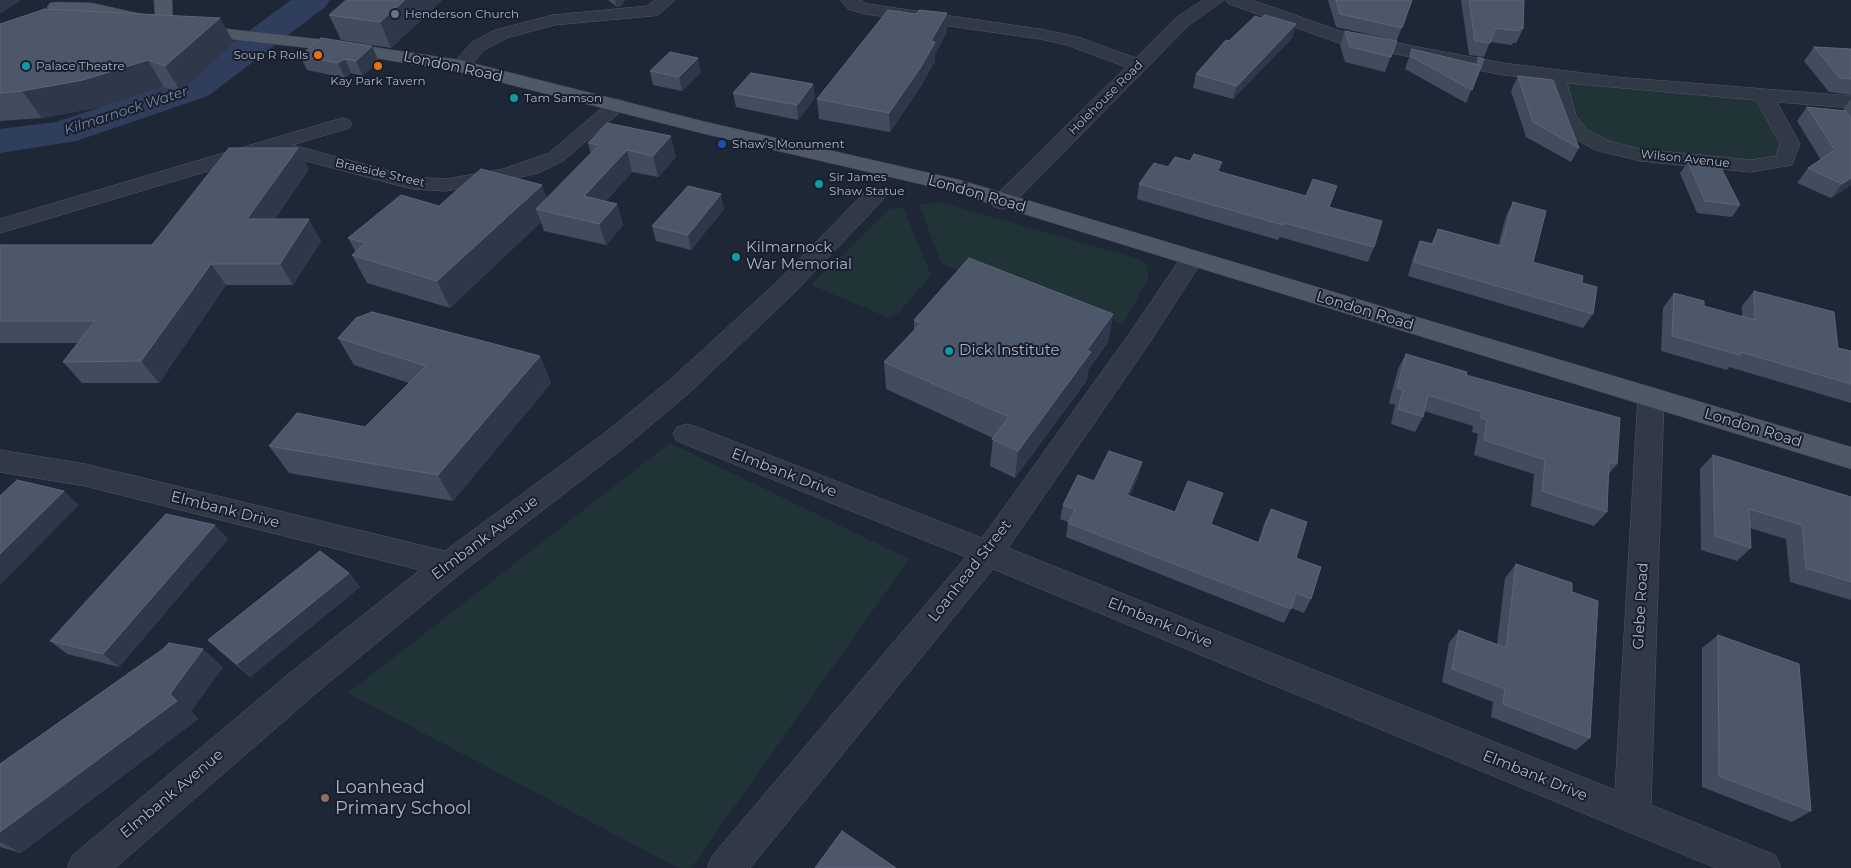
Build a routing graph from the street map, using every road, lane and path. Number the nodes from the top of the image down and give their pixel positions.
1 (77, 0) edge
2 (163, 0) edge
3 (666, 0) edge
4 (849, 0) edge
5 (1214, 0) edge
6 (1235, 0) edge
7 (56, 7) junction
8 (37, 13) edge
9 (164, 23) junction
10 (460, 66) junction
11 (1138, 66) junction
12 (1555, 75) junction
13 (1763, 95) junction
14 (1851, 102) edge
15 (617, 105) junction
16 (342, 124) dead end
17 (274, 144) junction
18 (874, 196) dead end
19 (1002, 202) junction
20 (0, 226) edge
21 (1192, 258) junction
22 (1651, 397) junction
23 (686, 434) dead end
24 (1851, 458) edge
25 (0, 461) edge
26 (988, 553) junction
27 (449, 565) junction
28 (1632, 816) junction
29 (86, 868) edge
30 (726, 868) edge
31 (1762, 868) edge

1 - 7 main road
2 - 9 main road
3 - 10 street
4 - 11 street
5 - 11 street, Holehouse Road
6 - 12 street
7 - 8 main road
7 - 9 main road, London Road
9 - 10 main road, London Road
10 - 15 main road, London Road
11 - 19 street, Holehouse Road
12 - 13 street
12 - 13 street, Wilson Avenue
13 - 14 street
15 - 17 street, Braeside Street
15 - 19 main road, London Road
16 - 17 street
17 - 20 street
18 - 27 street, Elmbank Avenue
19 - 21 main road, London Road
21 - 22 main road, London Road
21 - 26 street, Loanhead Street
22 - 24 main road, London Road
22 - 28 street, Glebe Road
23 - 26 street, Elmbank Drive
25 - 27 street, Elmbank Drive
26 - 28 street, Elmbank Drive
26 - 30 street, Loanhead Street
27 - 29 street, Elmbank Avenue
28 - 31 street, Elmbank Drive

